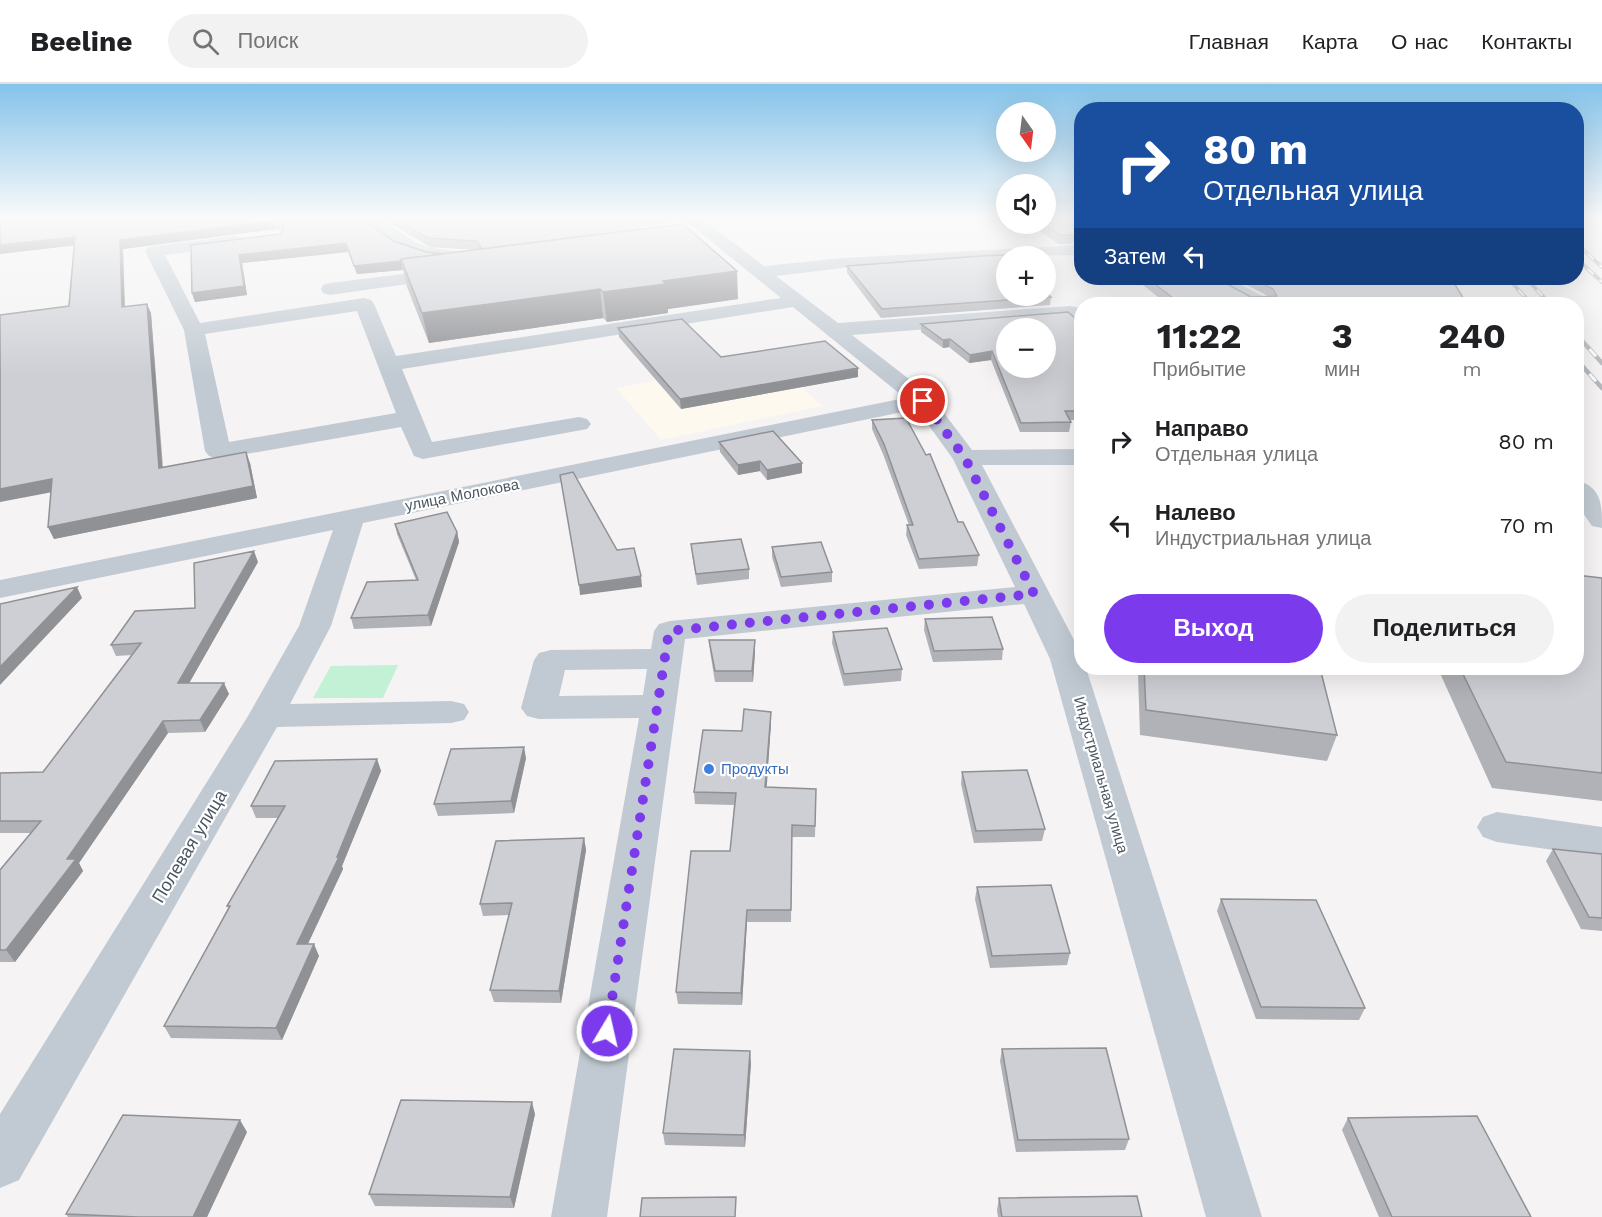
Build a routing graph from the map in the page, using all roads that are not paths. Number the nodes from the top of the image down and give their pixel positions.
1 (164, 270) edge
2 (437, 270) edge
3 (756, 270) edge
4 (779, 270) edge
5 (759, 272) junction
6 (1229, 285) edge
7 (330, 289) dead end
8 (1250, 297) edge
9 (796, 301) junction
10 (1074, 313) edge
11 (194, 330) junction
12 (832, 330) junction
13 (389, 364) junction
14 (923, 401) junction
15 (410, 418) junction
16 (579, 424) dead end
17 (1074, 457) edge
18 (965, 458) junction
19 (1584, 494) edge
20 (351, 517) junction
21 (1602, 520) edge
22 (0, 589) edge
23 (1034, 594) junction
24 (667, 645) junction
25 (657, 706) junction
26 (451, 712) dead end
27 (266, 716) junction
28 (1497, 827) dead end
29 (1602, 842) edge
30 (0, 1162) edge
31 (579, 1217) edge
32 (1234, 1217) edge

1 - 11 street
2 - 7 street
3 - 5 street, Индустриальная улица
4 - 5 street
5 - 9 street, Индустриальная улица
6 - 8 street
9 - 12 street, Индустриальная улица
9 - 13 street
10 - 12 street
11 - 13 street
11 - 15 street
12 - 14 street, Индустриальная улица
13 - 15 street
14 - 18 street, Индустриальная улица
14 - 20 street, улица Молокова
15 - 16 street
17 - 18 street
18 - 23 street, Индустриальная улица
19 - 21 street
20 - 22 street, улица Молокова
20 - 27 street, Полевая улица
23 - 24 street
23 - 32 street, Индустриальная улица
24 - 25 street
24 - 25 street
25 - 31 street
26 - 27 street
27 - 30 street, Полевая улица
28 - 29 street

